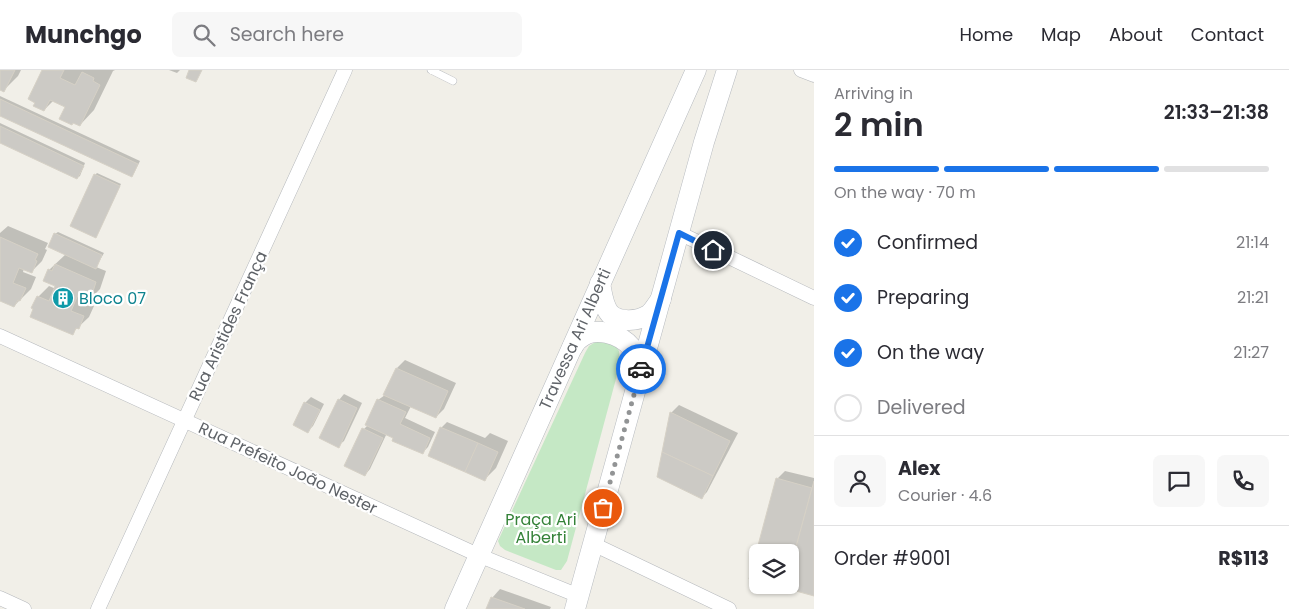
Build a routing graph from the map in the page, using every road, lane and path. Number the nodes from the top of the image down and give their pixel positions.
1 (345, 70) edge
2 (431, 70) edge
3 (696, 70) edge
4 (727, 70) edge
5 (801, 70) edge
6 (814, 75) edge
7 (453, 81) dead end
8 (679, 233) junction
9 (600, 283) junction
10 (814, 298) edge
11 (661, 299) junction
12 (0, 336) edge
13 (572, 348) junction
14 (639, 376) junction
15 (185, 420) junction
16 (593, 544) junction
17 (478, 556) junction
18 (0, 598) edge
19 (577, 602) edge
20 (24, 609) edge
21 (98, 609) edge
22 (455, 609) edge
23 (729, 609) edge

1 - 15 street, Rua Aristides França
2 - 7 lane
3 - 9 main road, Travessa Ari Alberti
4 - 8 main road
5 - 6 street
8 - 10 street
8 - 11 main road
9 - 11 main road
9 - 13 main road, Travessa Ari Alberti
11 - 14 main road
12 - 15 street, Rua Prefeito João Nester
13 - 14 main road
13 - 17 main road, Travessa Ari Alberti
14 - 16 main road
15 - 17 street, Rua Prefeito João Nester
15 - 21 street, Rua Aristides França
16 - 19 main road
16 - 23 street
17 - 19 street, Rua Prefeito João Nester
17 - 22 main road, Travessa Ari Alberti
18 - 20 street

